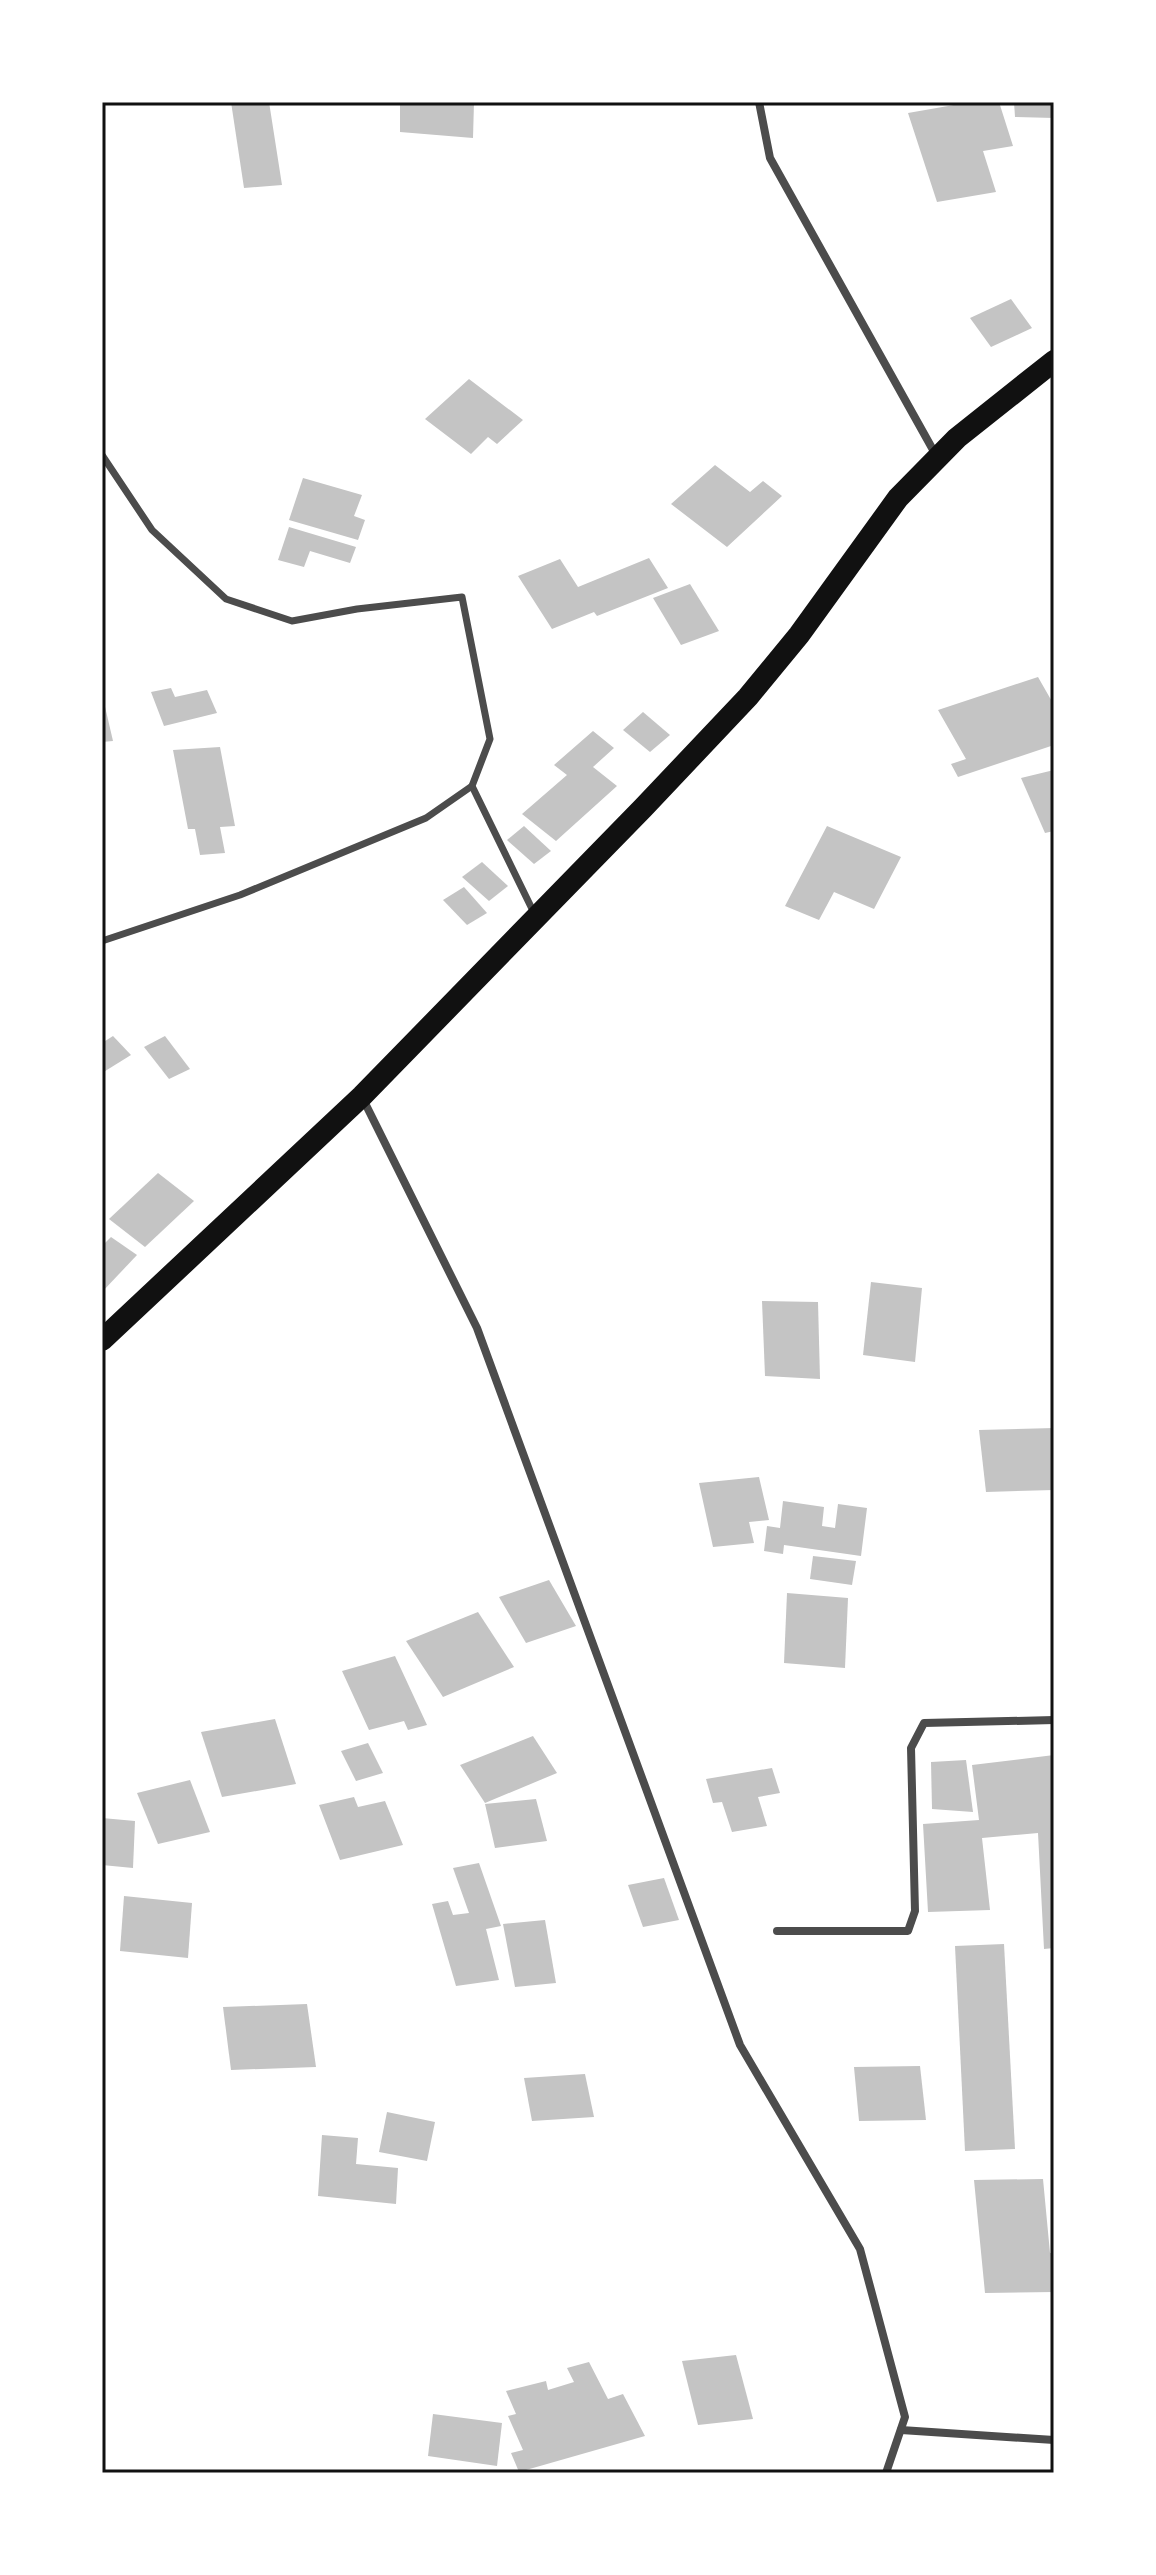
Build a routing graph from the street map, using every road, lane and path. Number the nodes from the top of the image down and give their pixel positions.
1 (759, 102) edge
2 (1054, 361) edge
3 (102, 455) edge
4 (938, 458) junction
5 (472, 786) junction
6 (536, 917) junction
7 (102, 941) edge
8 (362, 1096) junction
9 (102, 1340) edge
10 (1054, 1720) edge
11 (777, 1931) dead end
12 (901, 2430) junction
13 (1054, 2440) edge
14 (886, 2473) edge

1 - 4 street
2 - 4 highway
3 - 5 street
4 - 6 highway
5 - 6 street
5 - 7 street
6 - 8 highway
8 - 9 highway
8 - 12 street
10 - 11 street
12 - 13 street
12 - 14 street

